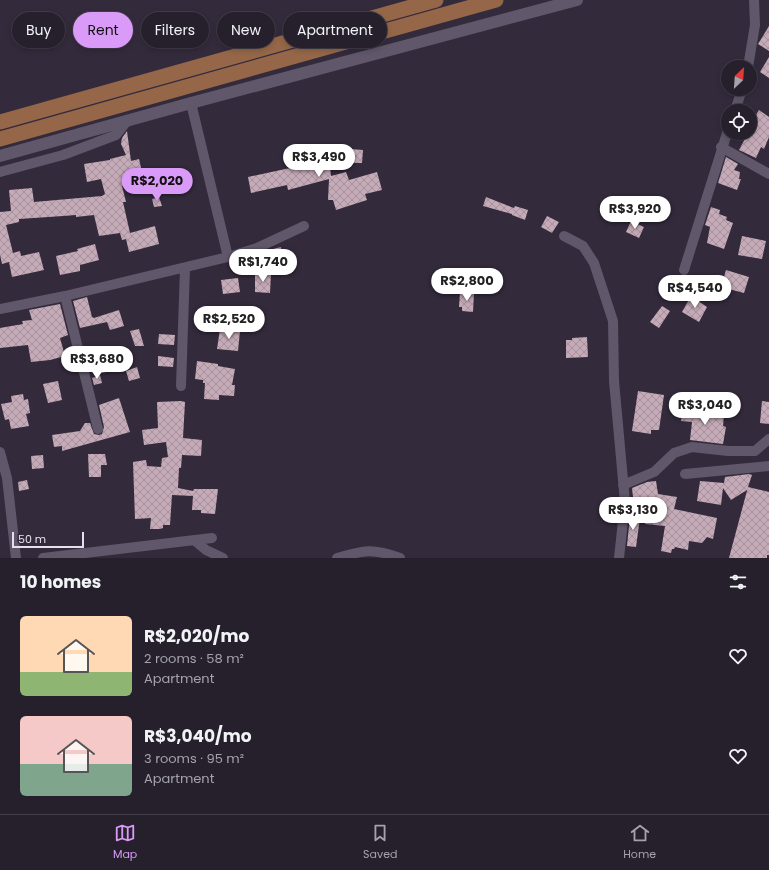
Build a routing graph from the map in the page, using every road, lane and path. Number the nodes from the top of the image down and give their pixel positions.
1 (436, 0) edge
2 (496, 0) edge
3 (577, 0) edge
4 (754, 0) edge
5 (749, 60) edge
6 (191, 102) junction
7 (128, 120) junction
8 (0, 122) edge
9 (0, 139) edge
10 (60, 140) junction
11 (724, 140) edge
12 (721, 147) junction
13 (64, 155) junction
14 (0, 156) edge
15 (0, 172) edge
16 (769, 174) edge
17 (304, 226) dead end
18 (564, 236) dead end
19 (228, 257) junction
20 (185, 268) junction
21 (684, 270) dead end
22 (65, 296) junction
23 (0, 309) edge
24 (180, 386) dead end
25 (98, 429) dead end
26 (769, 439) edge
27 (0, 452) edge
28 (769, 466) edge
29 (685, 474) dead end
30 (4, 479) edge
31 (623, 485) junction
32 (212, 538) dead end
33 (194, 540) junction
34 (16, 558) edge
35 (43, 558) edge
36 (223, 558) edge
37 (337, 558) edge
38 (400, 558) edge
39 (619, 558) edge

1 - 8 main road
2 - 9 main road
3 - 6 street
4 - 5 street
6 - 7 street
6 - 19 street
7 - 10 street
7 - 13 street
10 - 13 street
10 - 14 street
11 - 12 street
12 - 16 street
12 - 21 street
13 - 15 street
17 - 19 street
18 - 31 street
19 - 20 street
20 - 22 street
20 - 24 street
22 - 23 street
22 - 25 street
26 - 31 street
27 - 30 street
28 - 29 street
30 - 34 street
31 - 39 street
32 - 33 street
33 - 35 street
33 - 36 street
37 - 38 street

